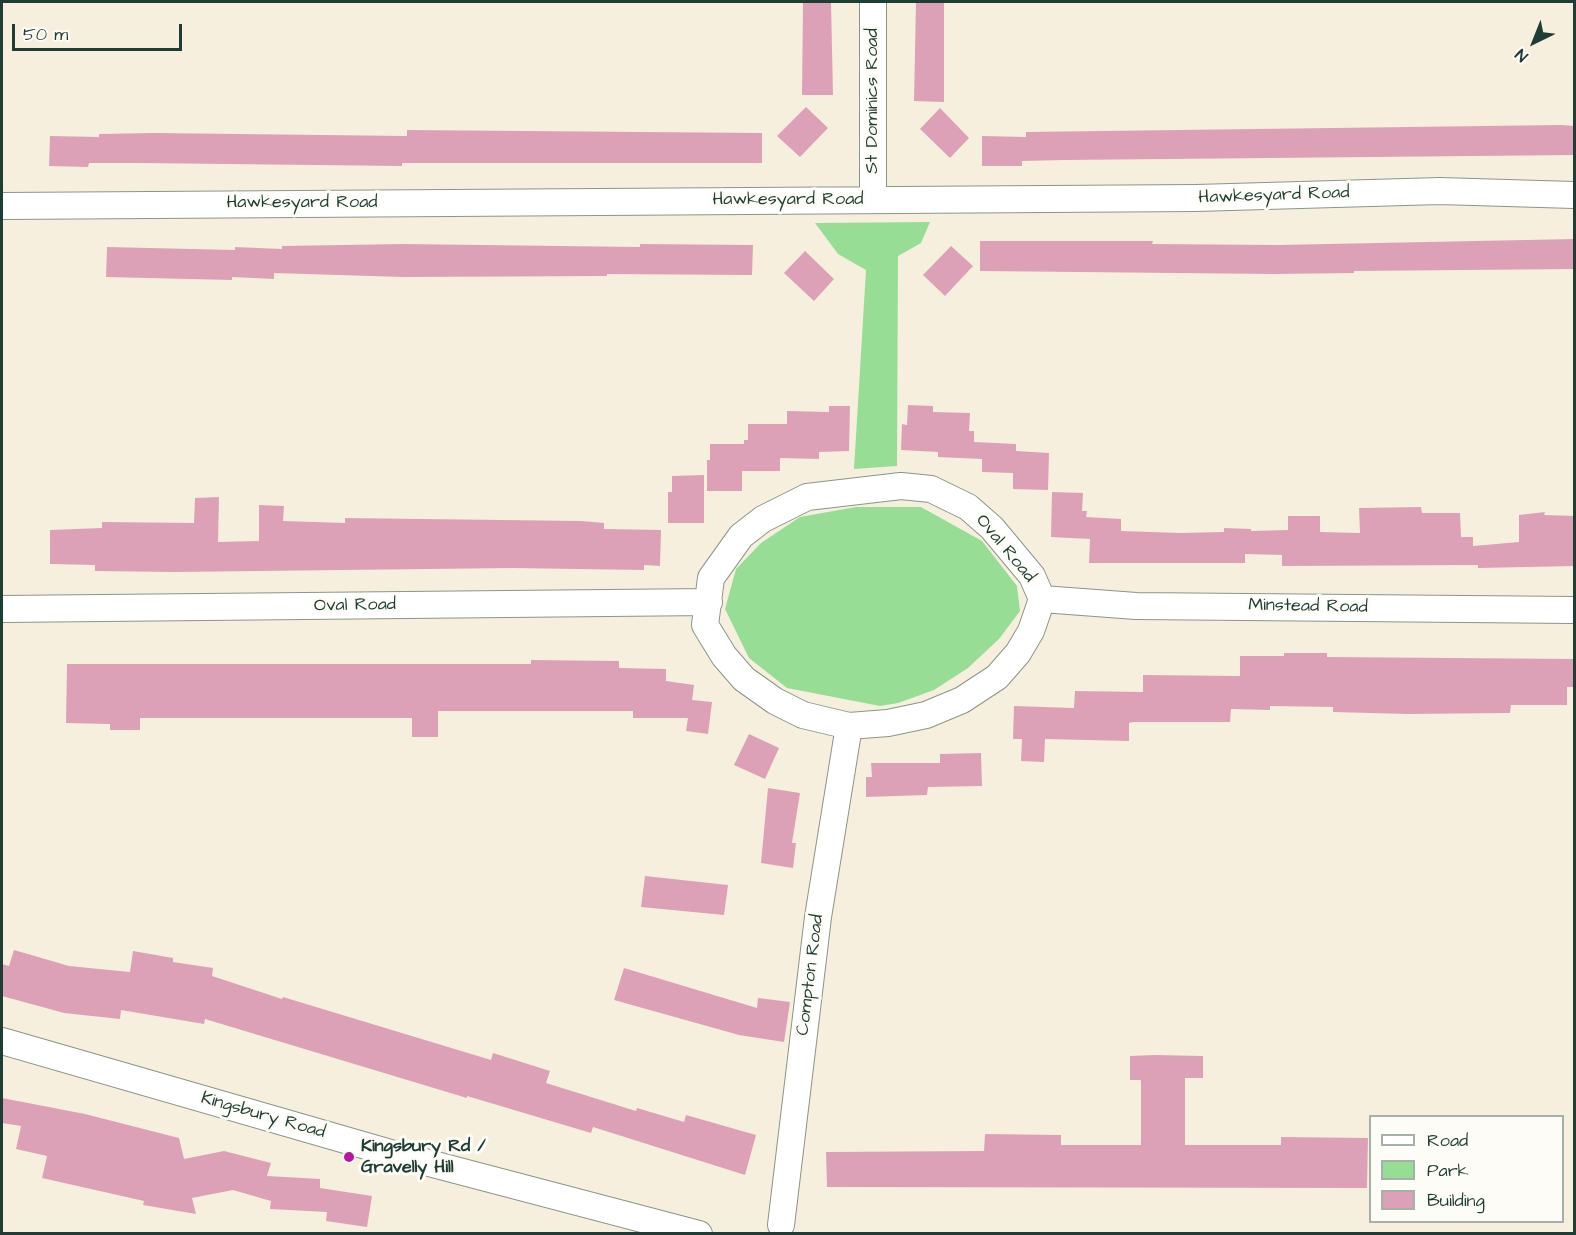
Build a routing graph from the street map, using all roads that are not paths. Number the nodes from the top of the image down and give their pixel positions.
1 (873, 2) edge
2 (1575, 195) edge
3 (873, 200) junction
4 (2, 206) edge
5 (1042, 599) junction
6 (709, 603) junction
7 (2, 609) edge
8 (1575, 610) edge
9 (849, 726) junction
10 (2, 1041) edge
11 (781, 1225) dead end
12 (699, 1233) edge

1 - 3 street, St Dominics Road
2 - 3 street, Hawkesyard Road
3 - 4 street, Hawkesyard Road
5 - 6 street, Oval Road
5 - 8 street, Minstead Road
5 - 9 street, Oval Road
6 - 7 street, Oval Road
6 - 9 street, Oval Road
9 - 11 street, Compton Road
10 - 12 street, Kingsbury Road

